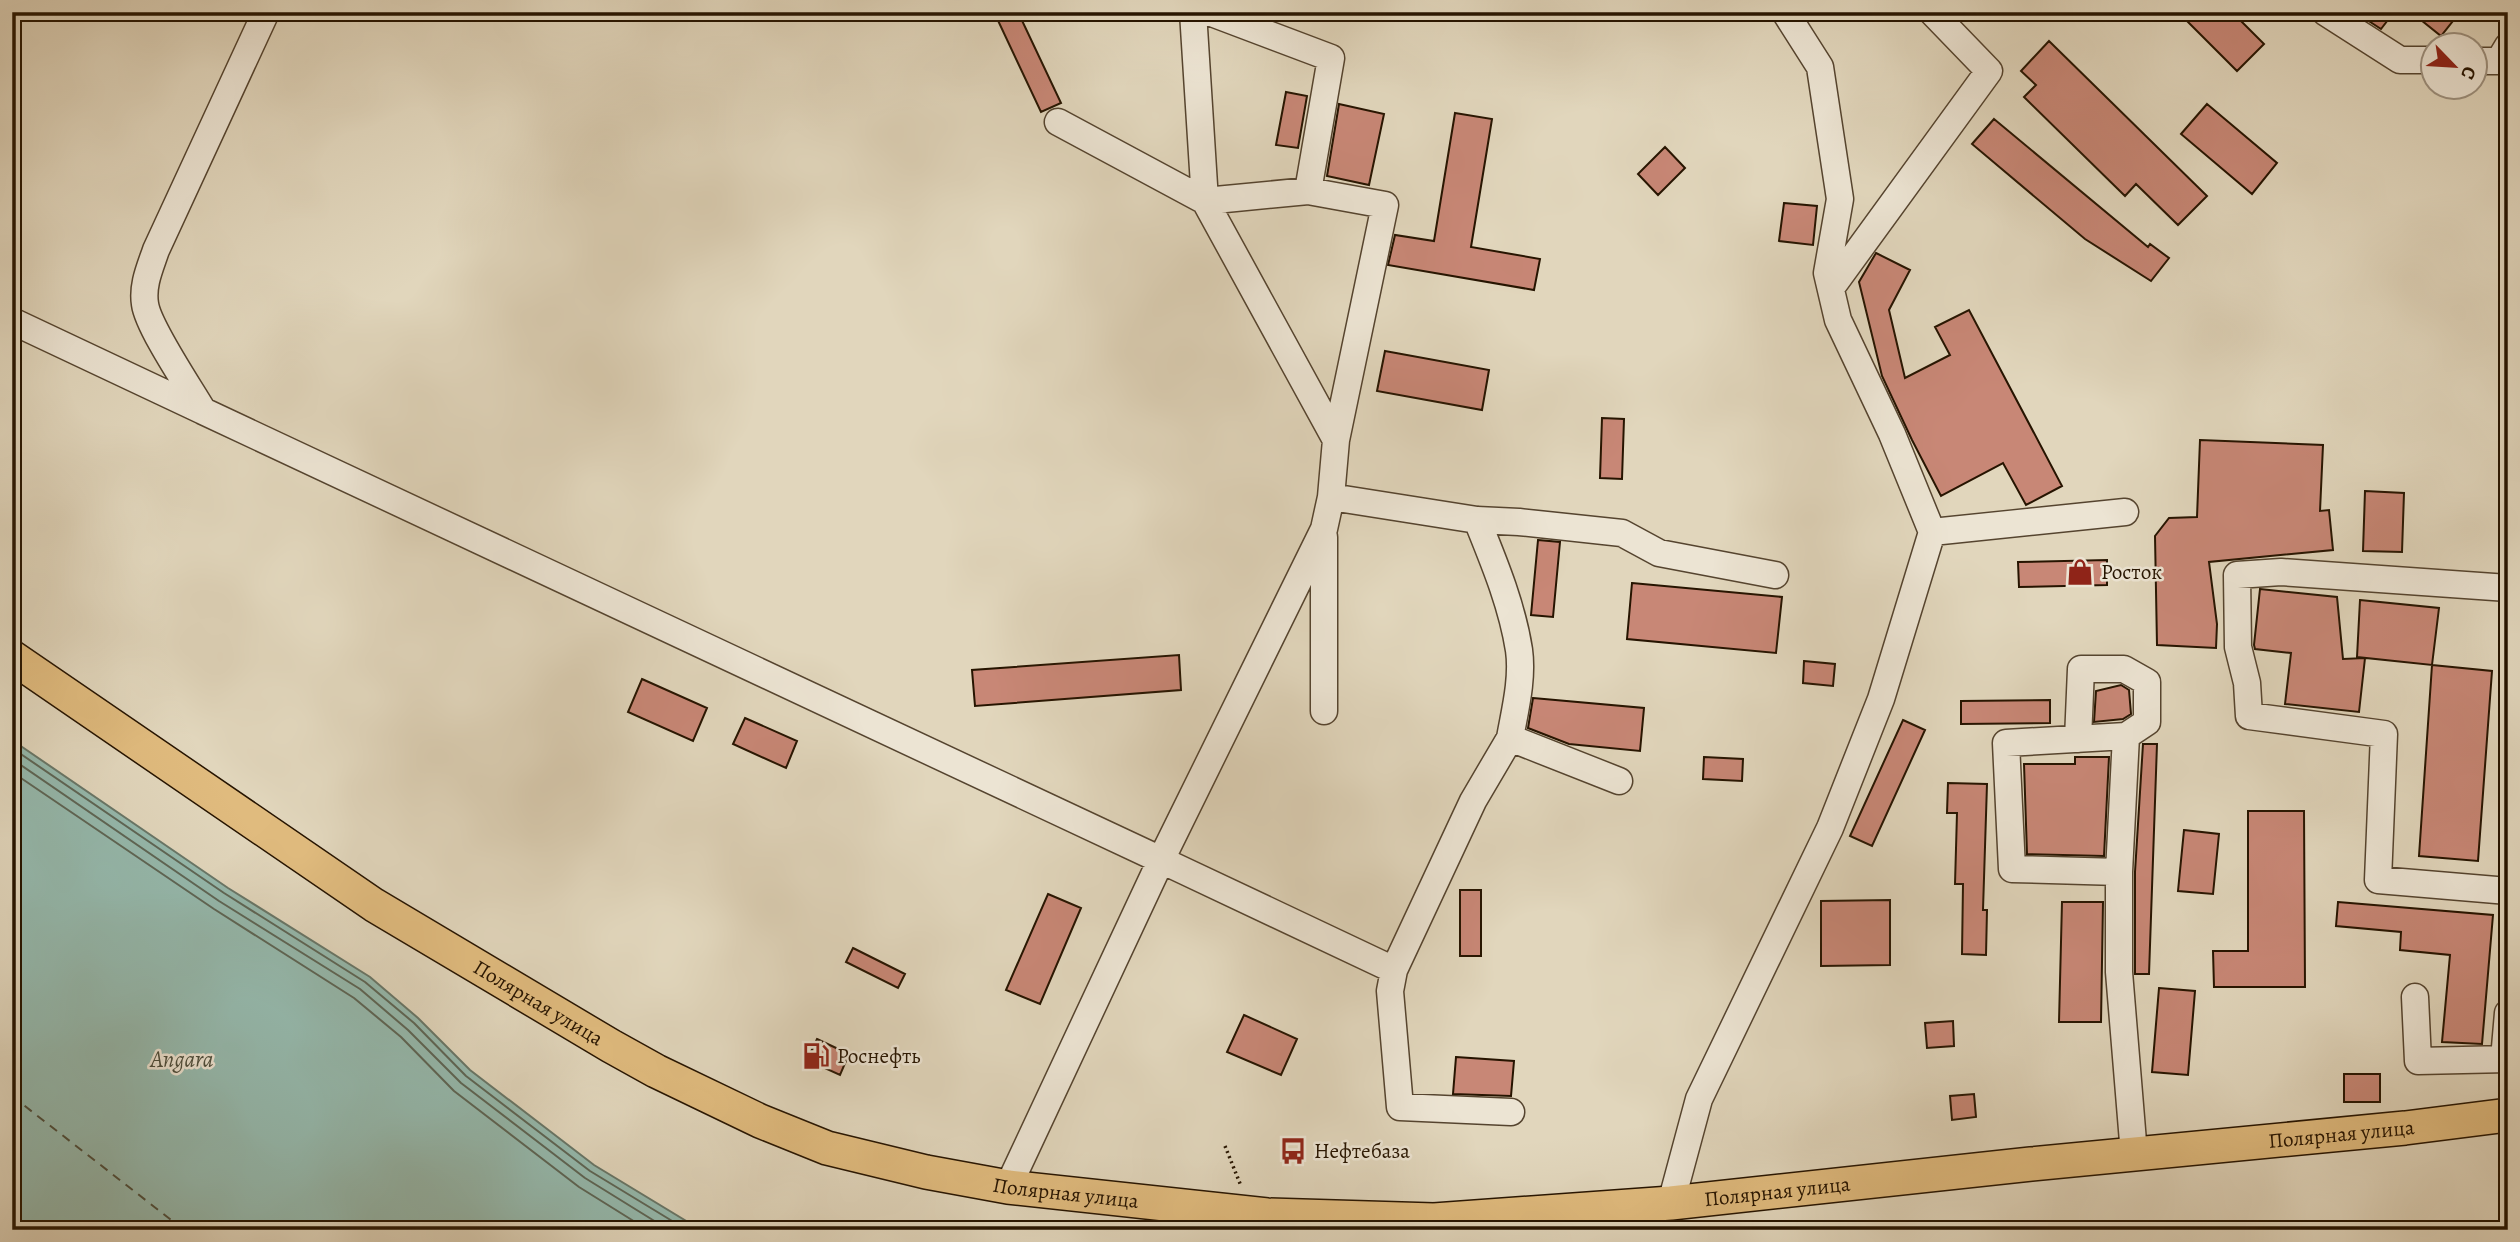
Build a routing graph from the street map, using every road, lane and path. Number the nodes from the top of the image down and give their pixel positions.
1 (266, 12) edge
2 (1193, 12) edge
3 (1209, 12) edge
4 (1785, 12) edge
5 (1932, 12) edge
6 (2325, 12) edge
7 (1216, 13) edge
8 (2508, 47) edge
9 (2418, 60) edge
10 (2488, 61) edge
11 (1058, 122) dead end
12 (1308, 191) junction
13 (1205, 201) junction
14 (1831, 288) junction
15 (12, 321) edge
16 (203, 411) junction
17 (1336, 440) junction
18 (1331, 497) junction
19 (2125, 512) dead end
20 (1477, 520) junction
21 (1324, 528) junction
22 (1932, 532) junction
23 (1775, 575) dead end
24 (2508, 589) edge
25 (12, 657) edge
26 (1324, 710) dead end
27 (2126, 736) junction
28 (1510, 738) junction
29 (2078, 739) junction
30 (1619, 781) dead end
31 (1161, 860) junction
32 (2119, 872) junction
33 (2508, 891) edge
34 (1394, 970) junction
35 (2415, 997) dead end
36 (2508, 1013) edge
37 (2506, 1059) edge
38 (1511, 1112) dead end
39 (2508, 1115) edge
40 (1225, 1146) dead end
41 (2134, 1154) junction
42 (1008, 1187) junction
43 (1245, 1196) dead end
44 (1671, 1203) junction

1 - 16 lane
2 - 13 lane
3 - 7 lane
4 - 14 lane
5 - 14 lane
6 - 9 lane
7 - 12 lane
8 - 10 lane
11 - 13 lane
12 - 13 lane
12 - 17 lane
13 - 17 lane
14 - 22 lane
15 - 16 lane
16 - 31 lane
17 - 18 lane
18 - 20 lane
18 - 21 lane
19 - 22 lane
20 - 23 lane
20 - 28 lane
21 - 26 lane
21 - 31 lane
22 - 44 lane
24 - 33 lane
25 - 42 main road, Полярная улица
27 - 29 lane
27 - 29 lane
27 - 32 lane
28 - 30 lane
28 - 34 lane
29 - 32 lane
31 - 34 lane
31 - 42 lane
32 - 41 lane
34 - 38 lane
35 - 37 lane
36 - 37 lane
39 - 41 main road, Полярная улица
40 - 43 path
41 - 44 main road, Полярная улица
42 - 44 main road, Полярная улица

